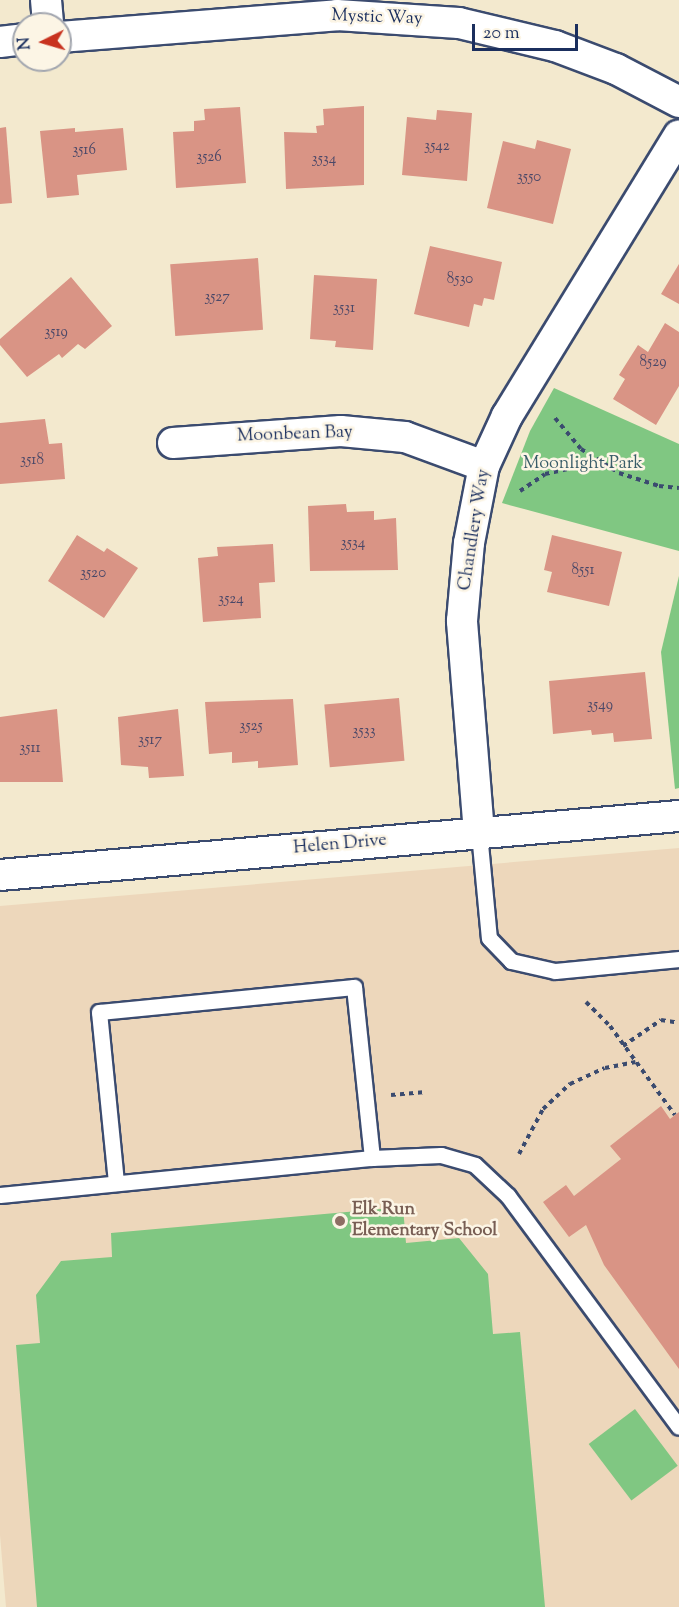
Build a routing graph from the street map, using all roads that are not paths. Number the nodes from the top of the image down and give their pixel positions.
1 (336, 7) edge
2 (72, 35) edge
3 (679, 102) edge
4 (679, 135) edge
5 (173, 443) dead end
6 (484, 466) junction
7 (679, 816) edge
8 (479, 833) junction
9 (0, 875) edge
10 (679, 959) edge
11 (372, 1158) junction
12 (116, 1184) junction
13 (0, 1195) edge
14 (679, 1427) edge

1 - 2 street, Mystic Way
1 - 3 street, Mystic Way
4 - 6 street, Chandlery Way
5 - 6 street, Moonbean Bay
6 - 8 street, Chandlery Way
7 - 8 street, Helen Drive
8 - 9 street, Helen Drive
8 - 10 lane
11 - 12 lane
11 - 12 lane
11 - 14 lane
12 - 13 lane

